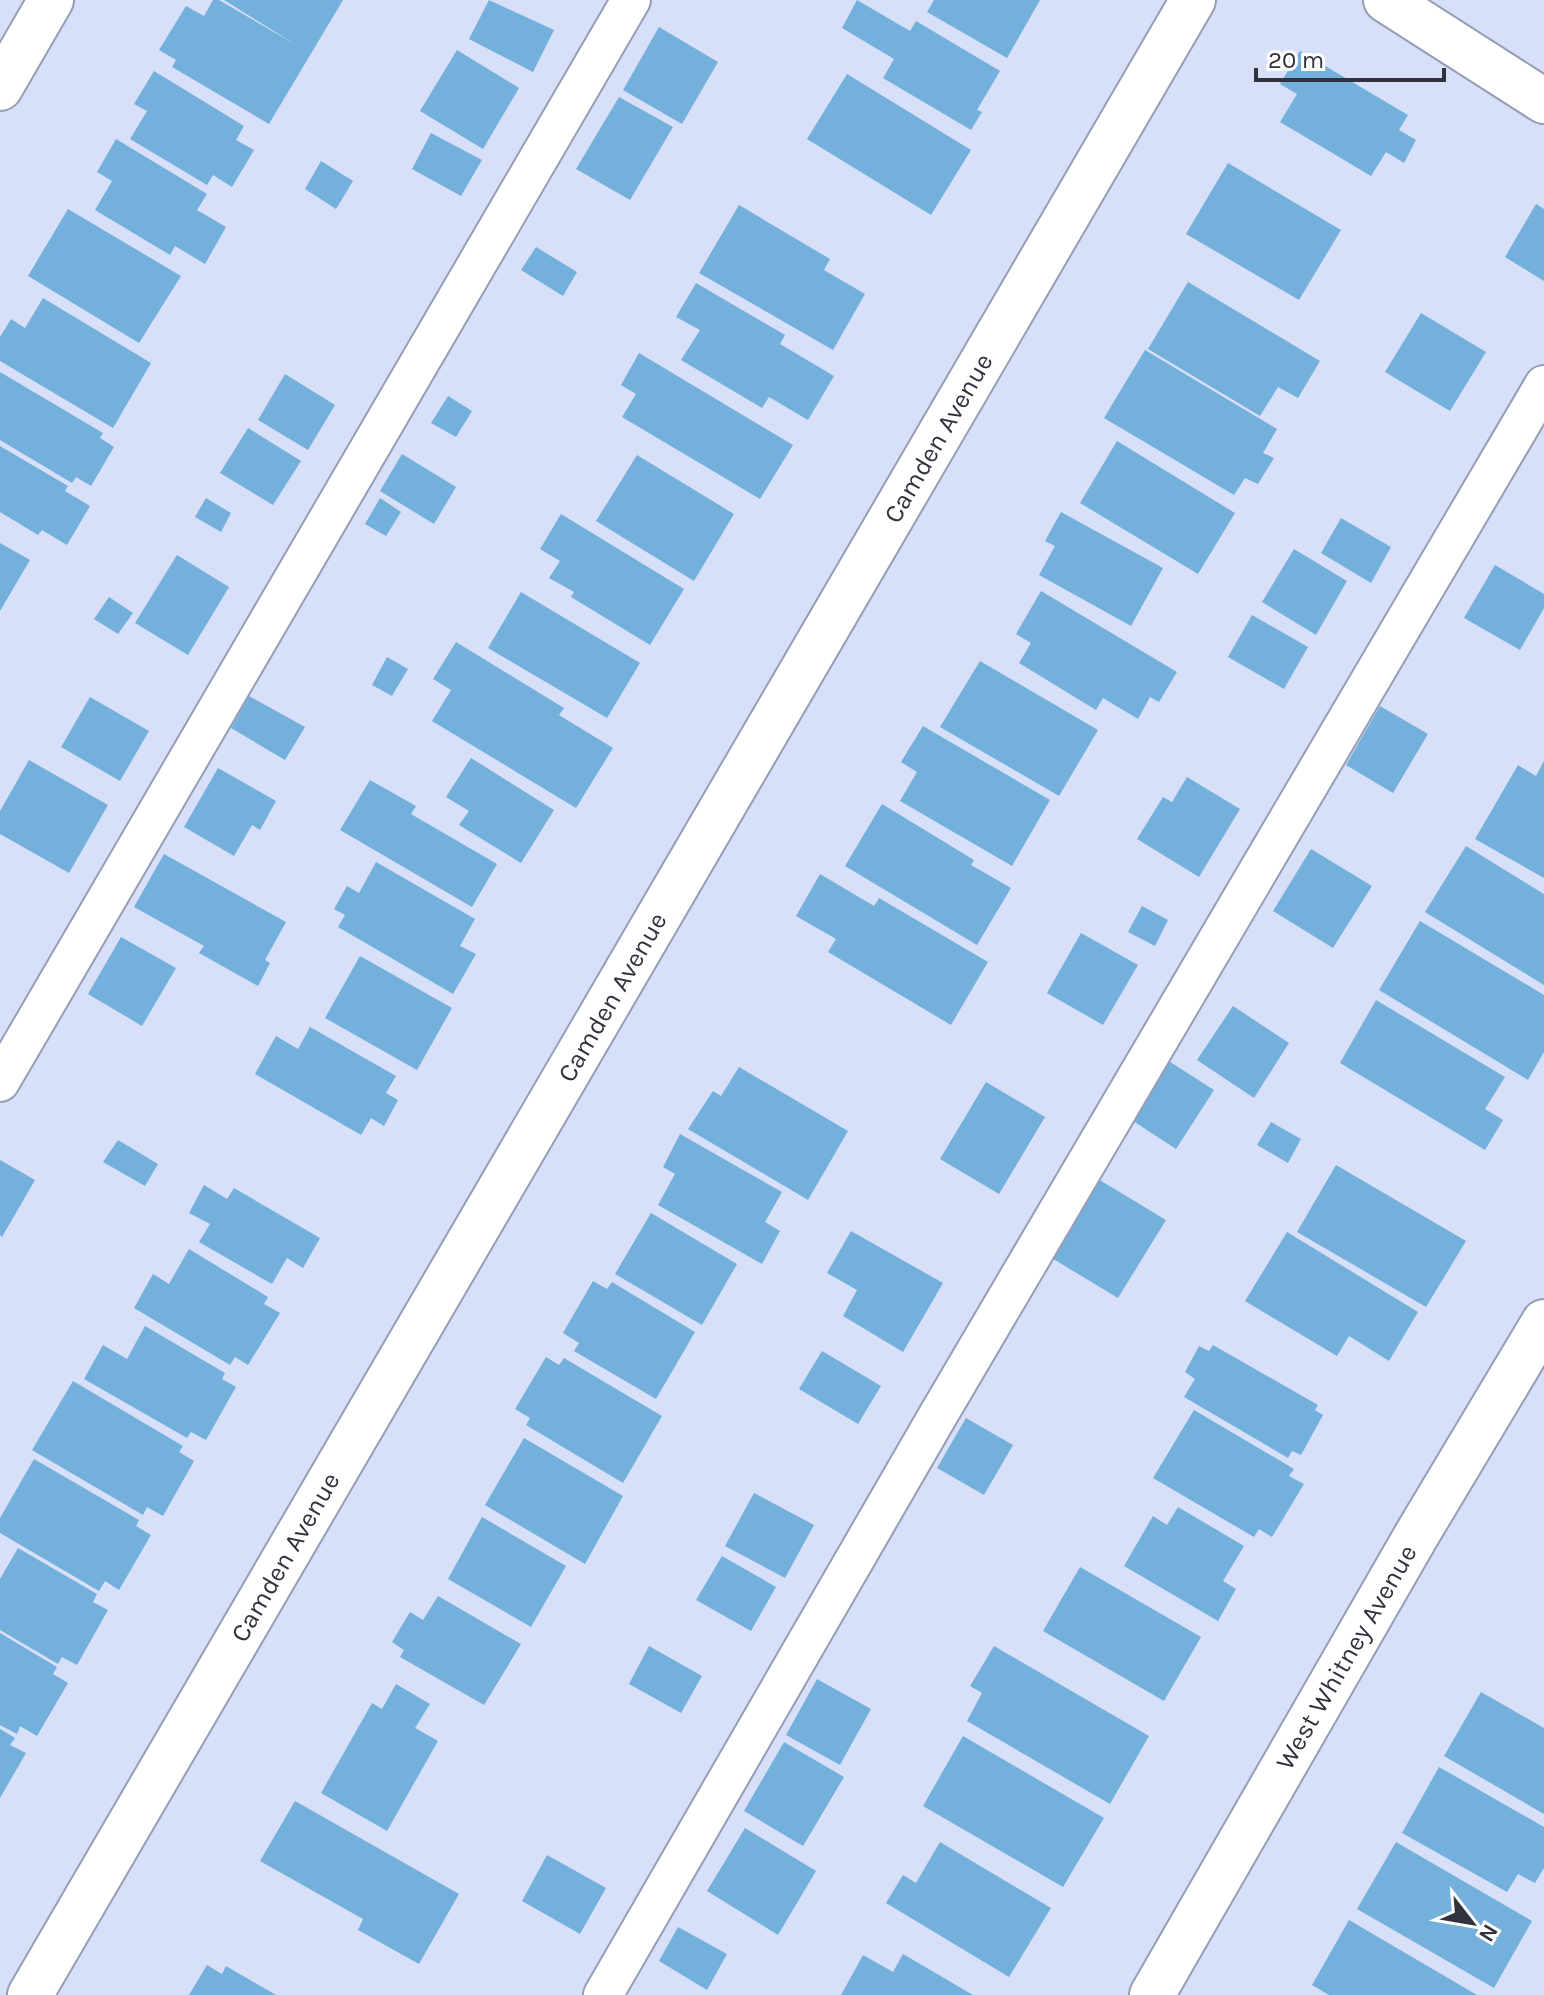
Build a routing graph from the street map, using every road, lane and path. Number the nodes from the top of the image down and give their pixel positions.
1 (51, 0) edge
2 (631, 0) edge
3 (1193, 0) edge
4 (1386, 0) edge
5 (0, 88) edge
6 (1544, 101) edge
7 (1544, 385) edge
8 (0, 1082) edge
9 (1544, 1322) edge
10 (30, 1995) edge
11 (603, 1995) edge
12 (1152, 1995) edge

1 - 5 street
2 - 8 lane
3 - 10 street, Camden Avenue
4 - 6 street
7 - 11 lane
9 - 12 street, West Whitney Avenue

